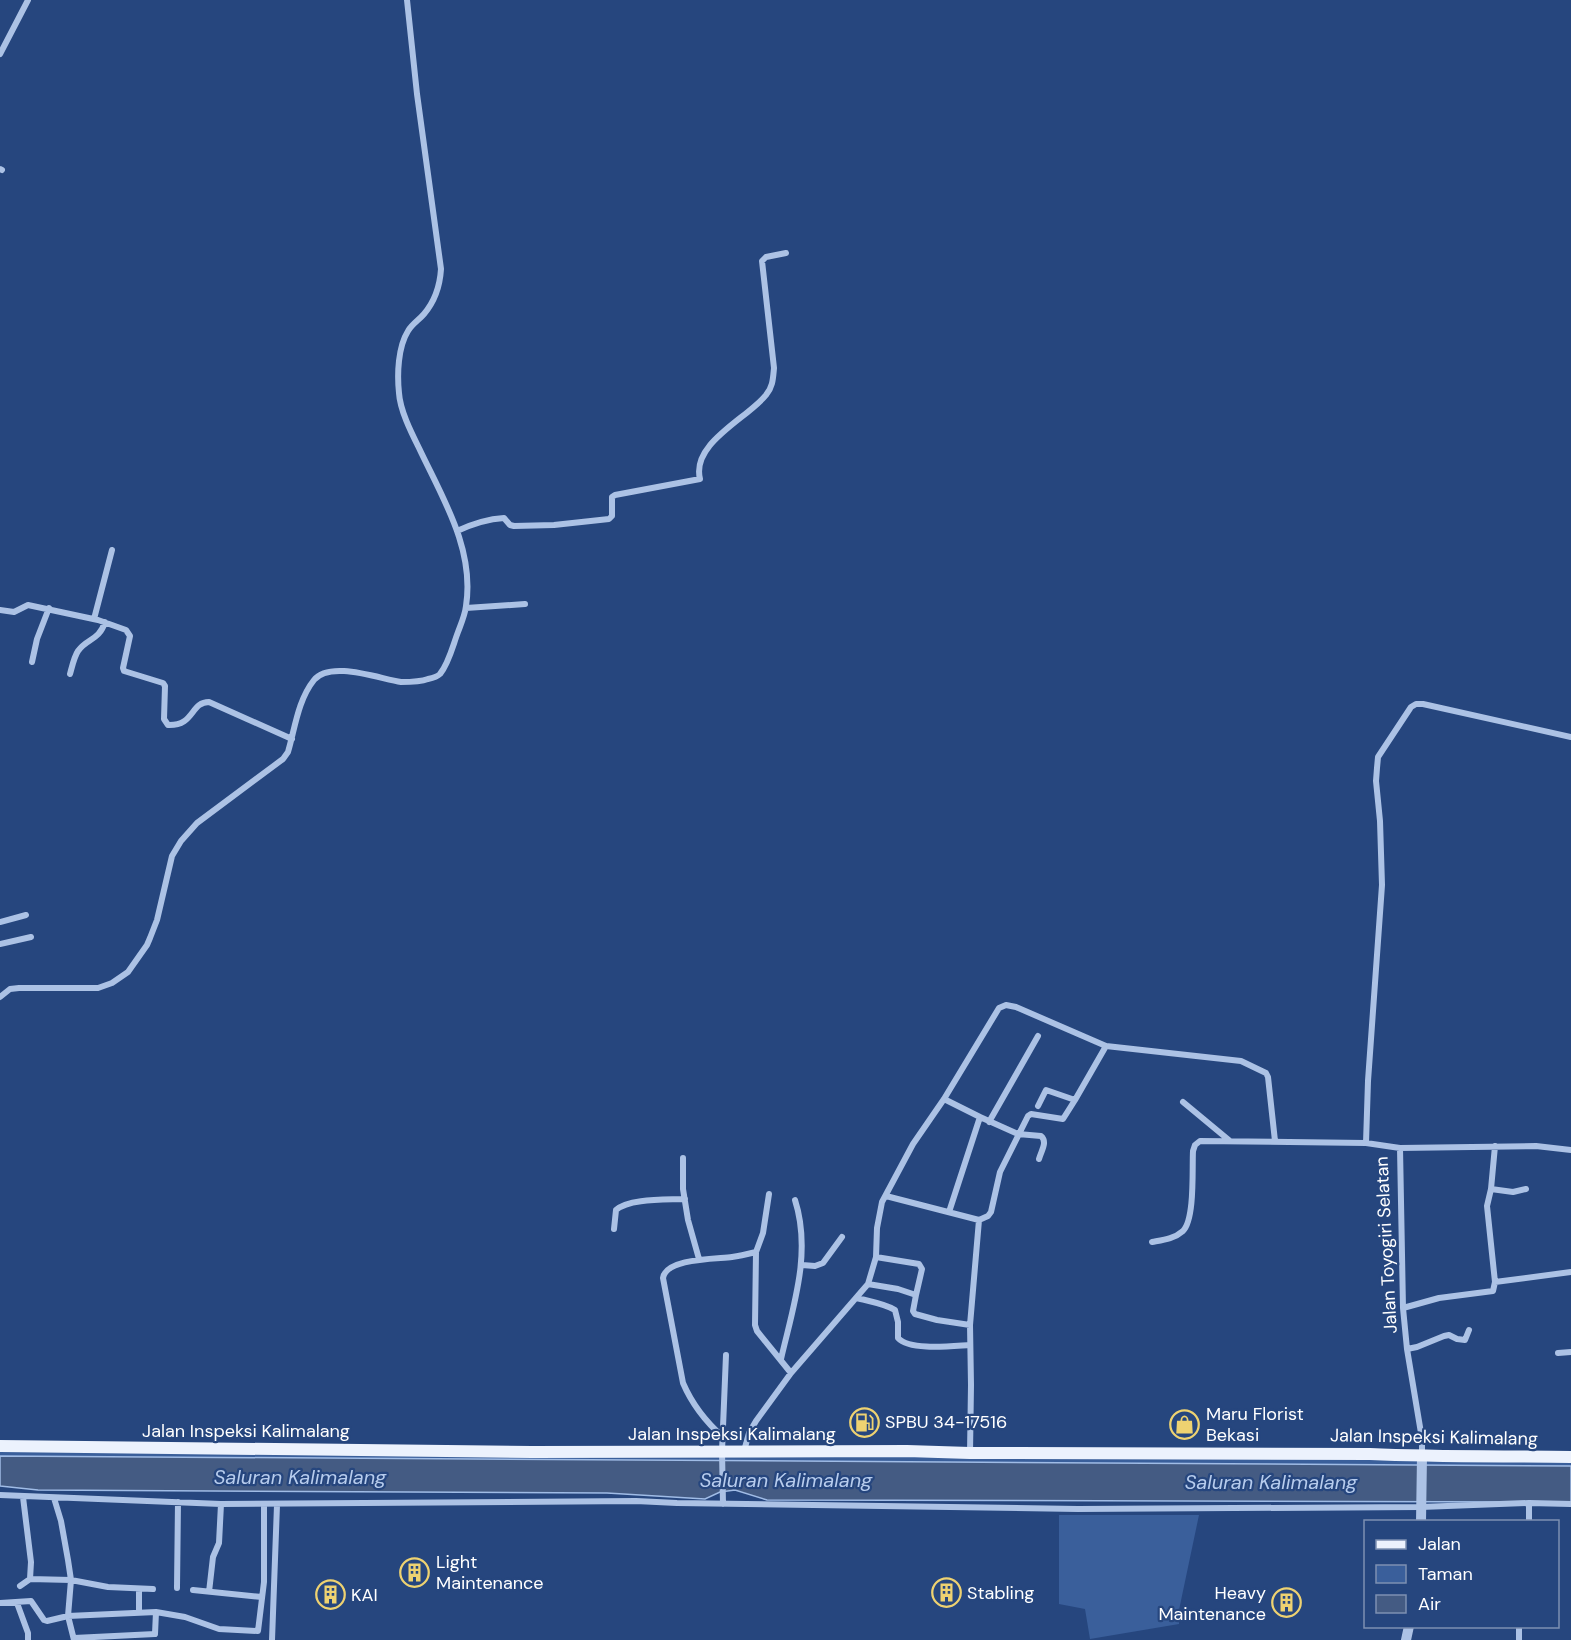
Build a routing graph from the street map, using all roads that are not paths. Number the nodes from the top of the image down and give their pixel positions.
1 (28, 0) edge
2 (407, 0) edge
3 (0, 54) edge
4 (786, 254) dead end
5 (457, 531) junction
6 (112, 550) dead end
7 (525, 604) dead end
8 (50, 608) junction
9 (466, 608) junction
10 (0, 610) edge
11 (94, 619) junction
12 (105, 622) junction
13 (32, 662) dead end
14 (70, 674) dead end
15 (1571, 737) edge
16 (292, 739) junction
17 (26, 915) dead end
18 (0, 922) edge
19 (31, 937) dead end
20 (0, 944) edge
21 (0, 997) edge
22 (1038, 1036) dead end
23 (1106, 1046) junction
24 (944, 1099) junction
25 (1075, 1100) junction
26 (1183, 1102) dead end
27 (1038, 1106) dead end
28 (980, 1117) junction
29 (989, 1122) junction
30 (1018, 1134) junction
31 (1275, 1141) junction
32 (1231, 1142) junction
33 (1366, 1143) junction
34 (1495, 1146) junction
35 (1400, 1148) junction
36 (1571, 1150) edge
37 (683, 1158) dead end
38 (1039, 1159) dead end
39 (1491, 1189) junction
40 (1526, 1189) dead end
41 (770, 1194) dead end
42 (886, 1196) junction
43 (685, 1199) junction
44 (795, 1200) dead end
45 (950, 1212) junction
46 (979, 1220) junction
47 (614, 1229) dead end
48 (842, 1238) dead end
49 (1152, 1242) dead end
50 (756, 1252) junction
51 (876, 1257) junction
52 (699, 1259) junction
53 (802, 1264) junction
54 (1571, 1272) edge
55 (1495, 1282) junction
56 (868, 1284) junction
57 (916, 1295) junction
58 (857, 1298) junction
59 (1403, 1308) junction
60 (970, 1325) junction
61 (1468, 1330) dead end
62 (970, 1346) junction
63 (1407, 1349) junction
64 (1571, 1352) edge
65 (1558, 1353) dead end
66 (726, 1355) dead end
67 (781, 1359) junction
68 (790, 1373) junction
69 (723, 1437) junction
70 (0, 1446) edge
71 (744, 1451) junction
72 (970, 1453) junction
73 (722, 1455) junction
74 (1571, 1457) edge
75 (1422, 1458) junction
76 (0, 1496) edge
77 (23, 1497) junction
78 (54, 1498) junction
79 (178, 1502) junction
80 (1529, 1503) junction
81 (221, 1504) junction
82 (264, 1504) junction
83 (723, 1504) junction
84 (1571, 1504) edge
85 (277, 1505) junction
86 (1421, 1507) junction
87 (1421, 1520) edge
88 (1529, 1520) edge
89 (30, 1579) junction
90 (71, 1580) junction
91 (20, 1586) dead end
92 (177, 1588) dead end
93 (139, 1589) junction
94 (153, 1589) dead end
95 (193, 1590) dead end
96 (209, 1592) junction
97 (262, 1598) junction
98 (18, 1602) junction
99 (0, 1603) edge
100 (156, 1611) junction
101 (139, 1612) junction
102 (68, 1616) junction
103 (74, 1639) edge
104 (28, 1640) edge
105 (272, 1640) edge

1 - 3 street
2 - 5 street
4 - 5 street
5 - 9 street
6 - 11 street
7 - 9 street
8 - 10 street
8 - 11 street
8 - 13 street
9 - 16 street
11 - 12 street
12 - 14 street
12 - 16 street
15 - 33 street
16 - 21 street
17 - 18 street
19 - 20 street
22 - 29 street
23 - 24 street
23 - 25 street
23 - 31 street
24 - 28 street
24 - 42 street
25 - 27 street
25 - 30 street
26 - 32 street
28 - 29 street
28 - 45 street
29 - 30 street
30 - 38 street
30 - 46 street
31 - 32 street, Jalan Toyogiri Selatan
31 - 33 street, Jalan Toyogiri Selatan
32 - 49 street, Jalan Toyogiri Selatan
33 - 35 street, Jalan Toyogiri Selatan
34 - 35 street
34 - 36 street
34 - 39 street
35 - 59 street, Jalan Toyogiri Selatan
37 - 43 street
39 - 40 street
39 - 55 street
41 - 50 street
42 - 45 street
42 - 51 street
43 - 47 street
43 - 52 street
44 - 53 street
45 - 46 street
46 - 60 street
48 - 53 street
50 - 52 street
50 - 67 street
51 - 56 street
51 - 57 street
52 - 69 street
53 - 67 street
54 - 55 street
55 - 59 street
56 - 57 street
56 - 58 street
57 - 60 street
58 - 62 street
58 - 68 street
59 - 63 street, Jalan Toyogiri Selatan
60 - 62 street
61 - 63 street
62 - 72 street
63 - 75 street, Jalan Toyogiri Selatan
64 - 65 street
66 - 69 street
67 - 68 street
68 - 71 street
69 - 73 street
70 - 73 main road, Jalan Inspeksi Kalimalang
71 - 72 main road, Jalan Inspeksi Kalimalang
71 - 73 main road, Jalan Inspeksi Kalimalang
72 - 75 main road, Jalan Inspeksi Kalimalang
73 - 83 street
74 - 75 main road, Jalan Inspeksi Kalimalang
75 - 86 street, Jalan Toyogiri Selatan
76 - 77 street
77 - 78 street
77 - 89 street
78 - 79 street
78 - 90 street
79 - 81 street
79 - 92 street
80 - 84 street
80 - 86 street
80 - 88 street
81 - 82 street
81 - 96 street
82 - 85 street
82 - 97 street
83 - 85 street
83 - 86 street
85 - 105 street
86 - 87 street, Jalan Toyogiri Selatan
89 - 90 street
89 - 91 street
90 - 93 street
90 - 102 street
93 - 94 street
93 - 101 street
95 - 96 street
96 - 97 street
97 - 100 street
98 - 99 street
98 - 102 street
98 - 104 street
100 - 101 street
100 - 103 street
101 - 102 street
102 - 103 street

